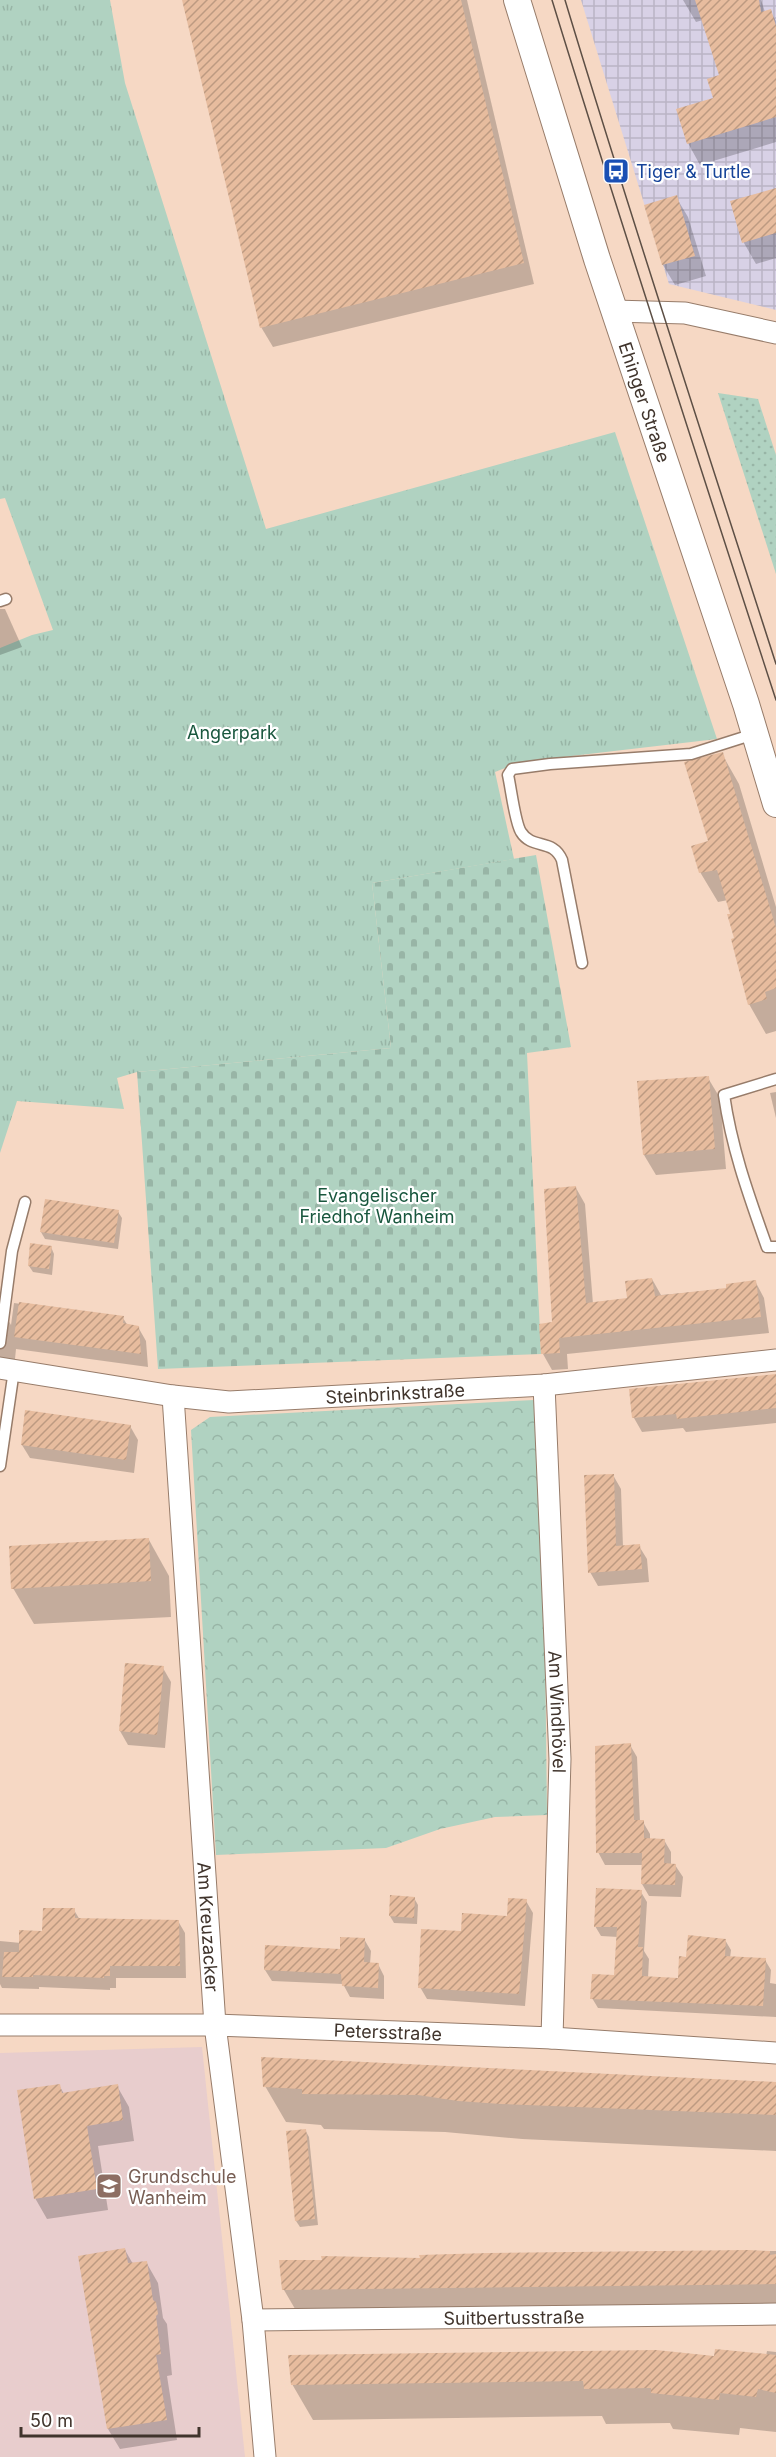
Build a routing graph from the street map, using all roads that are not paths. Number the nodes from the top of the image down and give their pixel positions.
1 (517, 0) edge
2 (614, 311) junction
3 (776, 333) edge
4 (755, 734) junction
5 (776, 804) edge
6 (582, 963) dead end
7 (776, 1079) edge
8 (25, 1202) dead end
9 (776, 1247) edge
10 (0, 1343) edge
11 (776, 1360) edge
12 (7, 1369) edge
13 (544, 1385) junction
14 (172, 1396) junction
15 (0, 1466) edge
16 (0, 2025) edge
17 (215, 2025) junction
18 (552, 2038) junction
19 (776, 2054) edge
20 (776, 2314) edge
21 (253, 2320) junction
22 (265, 2457) edge

1 - 2 street, Ehinger Straße
2 - 3 street
2 - 4 street, Ehinger Straße
4 - 5 street, Ehinger Straße
4 - 6 lane
7 - 9 lane
8 - 10 lane
11 - 13 street, Steinbrinkstraße
12 - 14 street, Steinbrinkstraße
12 - 15 lane, Steinbrinkstraße
13 - 14 street, Steinbrinkstraße
13 - 18 street, Am Windhövel
14 - 17 street, Am Kreuzacker
16 - 17 street, Petersstraße
17 - 18 street, Petersstraße
17 - 21 street, Am Kreuzacker
18 - 19 street, Petersstraße
20 - 21 street, Suitbertusstraße
21 - 22 street, Am Kreuzacker

